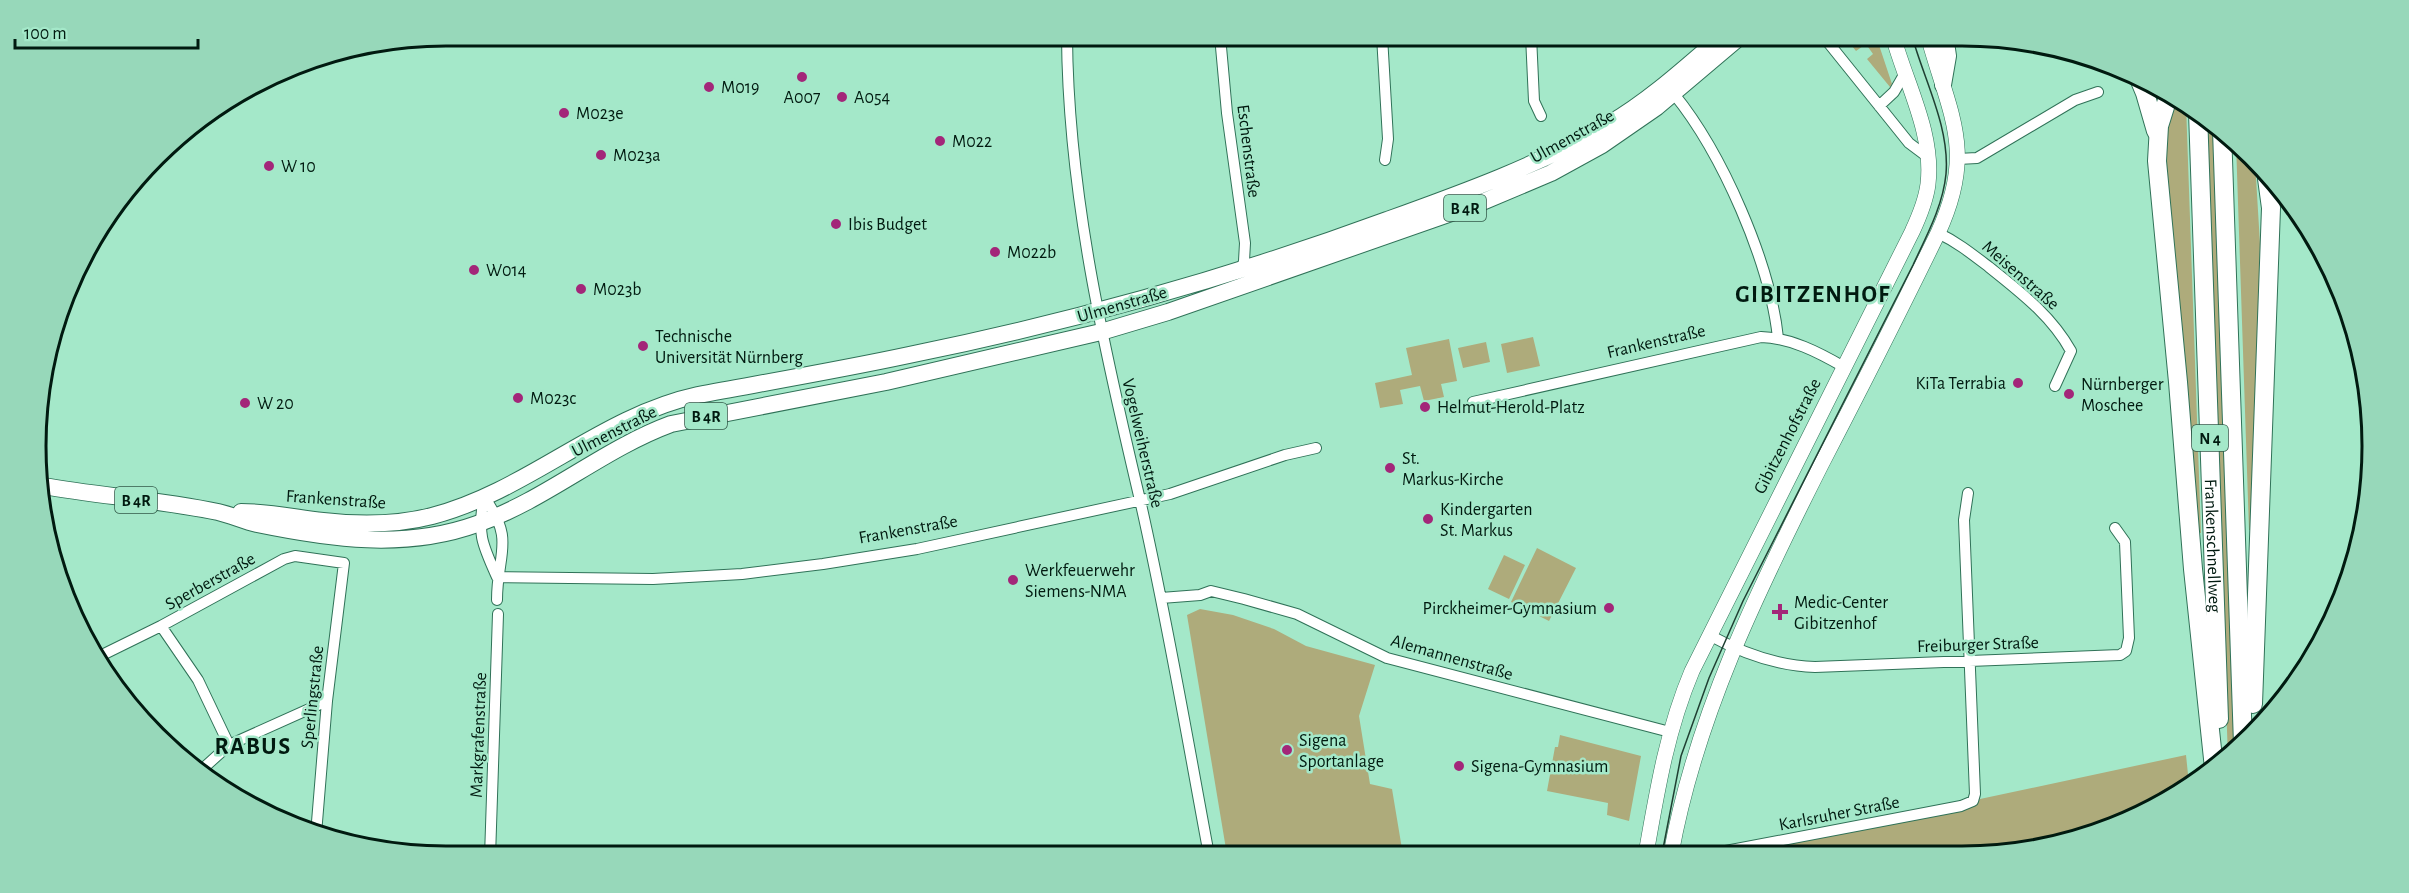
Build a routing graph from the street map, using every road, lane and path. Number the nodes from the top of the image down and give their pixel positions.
1 (1067, 46) edge
2 (1221, 46) edge
3 (1383, 46) edge
4 (1531, 46) edge
5 (1710, 46) edge
6 (1729, 46) edge
7 (1831, 46) edge
8 (1896, 46) edge
9 (1931, 46) edge
10 (1946, 46) edge
11 (1905, 73) junction
12 (1943, 85) junction
13 (2144, 90) edge
14 (2098, 92) dead end
15 (1674, 94) junction
16 (2166, 102) edge
17 (1879, 106) junction
18 (1541, 116) dead end
19 (2198, 124) edge
20 (2157, 138) junction
21 (2222, 143) edge
22 (1924, 155) junction
23 (1958, 159) junction
24 (1385, 160) dead end
25 (2269, 190) edge
26 (2273, 194) edge
27 (2271, 201) junction
28 (1938, 234) junction
29 (1242, 268) junction
30 (1097, 310) junction
31 (1101, 332) junction
32 (1778, 338) junction
33 (1844, 367) junction
34 (2055, 386) dead end
35 (1473, 402) dead end
36 (1316, 448) dead end
37 (49, 487) edge
38 (1968, 493) dead end
39 (484, 497) junction
40 (1140, 501) junction
41 (219, 512) junction
42 (497, 515) junction
43 (479, 523) junction
44 (2115, 528) dead end
45 (344, 563) joint
46 (497, 577) junction
47 (1161, 598) junction
48 (497, 600) dead end
49 (498, 614) dead end
50 (161, 626) junction
51 (1709, 635) junction
52 (1734, 648) junction
53 (105, 654) edge
54 (1969, 660) junction
55 (327, 701) junction
56 (2252, 721) edge
57 (2243, 731) edge
58 (1670, 732) junction
59 (229, 745) junction
60 (2220, 752) edge
61 (2213, 758) edge
62 (206, 766) edge
63 (317, 825) edge
64 (490, 846) edge
65 (1207, 846) edge
66 (1648, 846) edge
67 (1676, 846) edge
68 (1752, 846) edge

1 - 30 street, Vogelweiherstraße
2 - 29 street, Eschenstraße
3 - 24 street
4 - 18 street
5 - 29 main road, Ulmenstraße / B 4R
6 - 15 main road, Ulmenstraße / B 4R
7 - 17 street
8 - 11 main road, Gibitzenhofstraße
9 - 12 main road
10 - 12 main road
11 - 17 street
11 - 22 main road, Gibitzenhofstraße
12 - 23 main road
13 - 20 highway
14 - 23 street
15 - 31 main road, Ulmenstraße / B 4R
15 - 32 street
16 - 20 highway
17 - 22 street
19 - 60 highway, Frankenschnellweg / N 4
20 - 61 highway
21 - 57 highway, Frankenschnellweg / N 4
22 - 33 main road, Gibitzenhofstraße
23 - 28 main road
25 - 27 highway
26 - 27 highway
27 - 56 highway
28 - 34 street, Meisenstraße
28 - 52 main road
29 - 30 main road, Ulmenstraße / B 4R
30 - 31 street, Vogelweiherstraße
30 - 39 main road, Ulmenstraße / B 4R
31 - 40 street, Vogelweiherstraße
31 - 42 main road, Ulmenstraße / B 4R
32 - 33 street, Frankenstraße
32 - 35 street, Frankenstraße
33 - 51 main road, Gibitzenhofstraße
36 - 40 street, Frankenstraße
37 - 41 main road, Frankenstraße / B 4R
38 - 54 street
39 - 41 main road, Frankenstraße / B 4R
39 - 42 street
39 - 43 street
40 - 46 street, Frankenstraße
40 - 47 street, Vogelweiherstraße
41 - 43 main road, Frankenstraße / B 4R
42 - 43 main road, Ulmenstraße / B 4R
42 - 46 street
43 - 46 street
44 - 54 street, Freiburger Straße
45 - 50 street, Sperberstraße
45 - 55 street, Sperlingstraße
46 - 48 street
47 - 58 street, Alemannenstraße
47 - 65 street, Vogelweiherstraße
49 - 64 street, Markgrafenstraße
50 - 53 street, Sperberstraße
50 - 59 street
51 - 52 street, Freiburger Straße
51 - 58 main road, Gibitzenhofstraße
52 - 54 street, Freiburger Straße
52 - 67 main road
54 - 68 street, Karlsruher Straße
55 - 59 street
55 - 63 street, Sperlingstraße
58 - 66 main road, Gibitzenhofstraße
59 - 62 street

